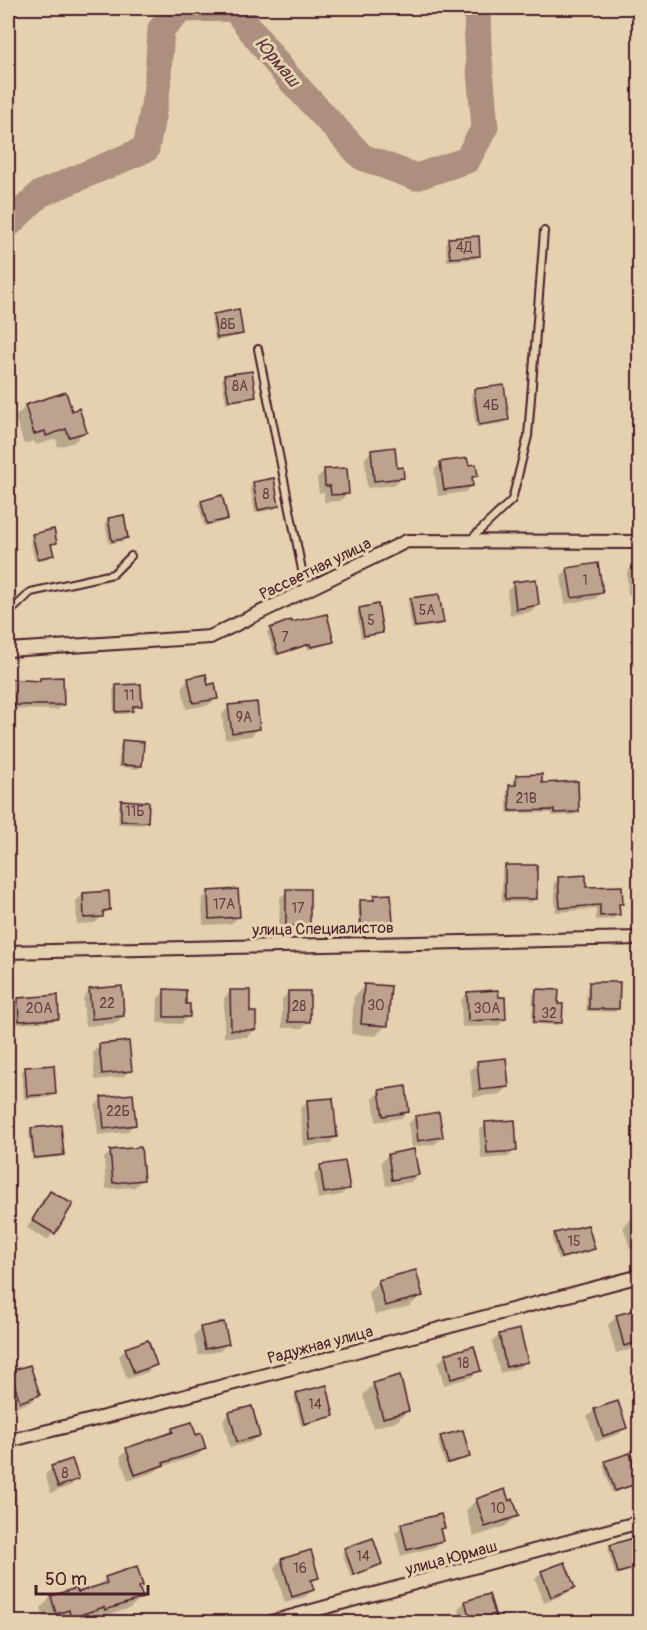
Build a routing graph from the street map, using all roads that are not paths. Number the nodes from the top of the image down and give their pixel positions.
1 (544, 231) dead end
2 (258, 350) dead end
3 (470, 541) junction
4 (639, 542) edge
5 (131, 556) dead end
6 (306, 591) junction
7 (8, 614) edge
8 (8, 650) edge
9 (639, 938) edge
10 (8, 952) edge
11 (639, 1276) edge
12 (8, 1441) edge
13 (639, 1522) edge
14 (271, 1623) edge

1 - 3 lane
2 - 6 lane
3 - 4 street, Рассветная улица
3 - 6 street, Рассветная улица
5 - 7 lane
6 - 8 street, Рассветная улица
9 - 10 street, улица Специалистов
11 - 12 street, Радужная улица
13 - 14 street, улица Юрмаш

